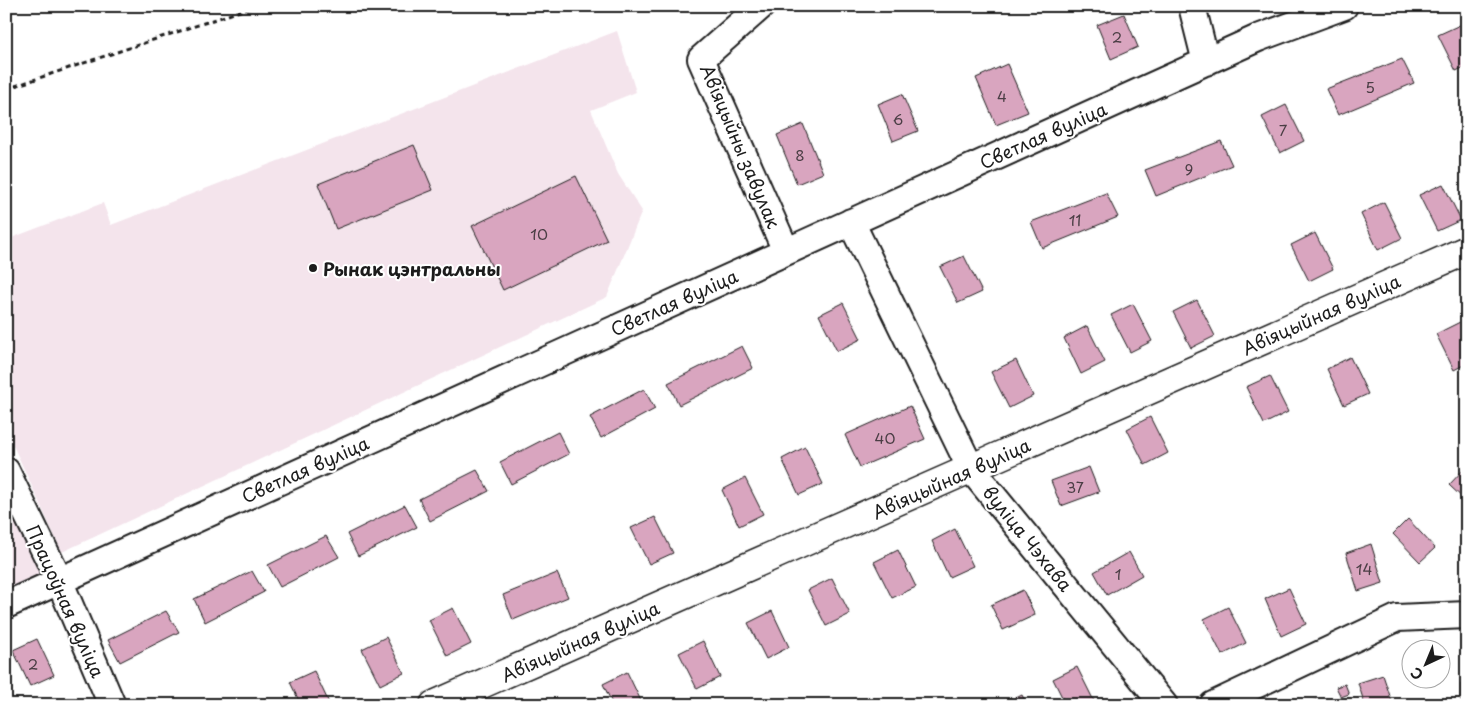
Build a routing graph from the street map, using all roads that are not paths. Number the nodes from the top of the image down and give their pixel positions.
1 (761, 6) edge
2 (1192, 6) edge
3 (1344, 6) edge
4 (1206, 62) junction
5 (851, 222) junction
6 (1467, 250) edge
7 (786, 251) junction
8 (971, 469) junction
9 (6, 470) edge
10 (59, 580) junction
11 (6, 605) edge
12 (1467, 615) edge
13 (112, 705) edge
14 (434, 705) edge
15 (1164, 705) edge
16 (1213, 705) edge

1 - 7 street, Авіяцыйны завулак
2 - 4 street
3 - 4 street, Светлая вуліца
4 - 5 street, Светлая вуліца
5 - 7 street, Светлая вуліца
5 - 8 street, вуліца Чэхава
6 - 8 street, Авіяцыйная вуліца
7 - 10 street, Светлая вуліца
8 - 14 street, Авіяцыйная вуліца
8 - 15 street, вуліца Чэхава
9 - 10 street, Працоўная вуліца
10 - 11 street, Светлая вуліца
10 - 13 street, Працоўная вуліца
12 - 16 street

